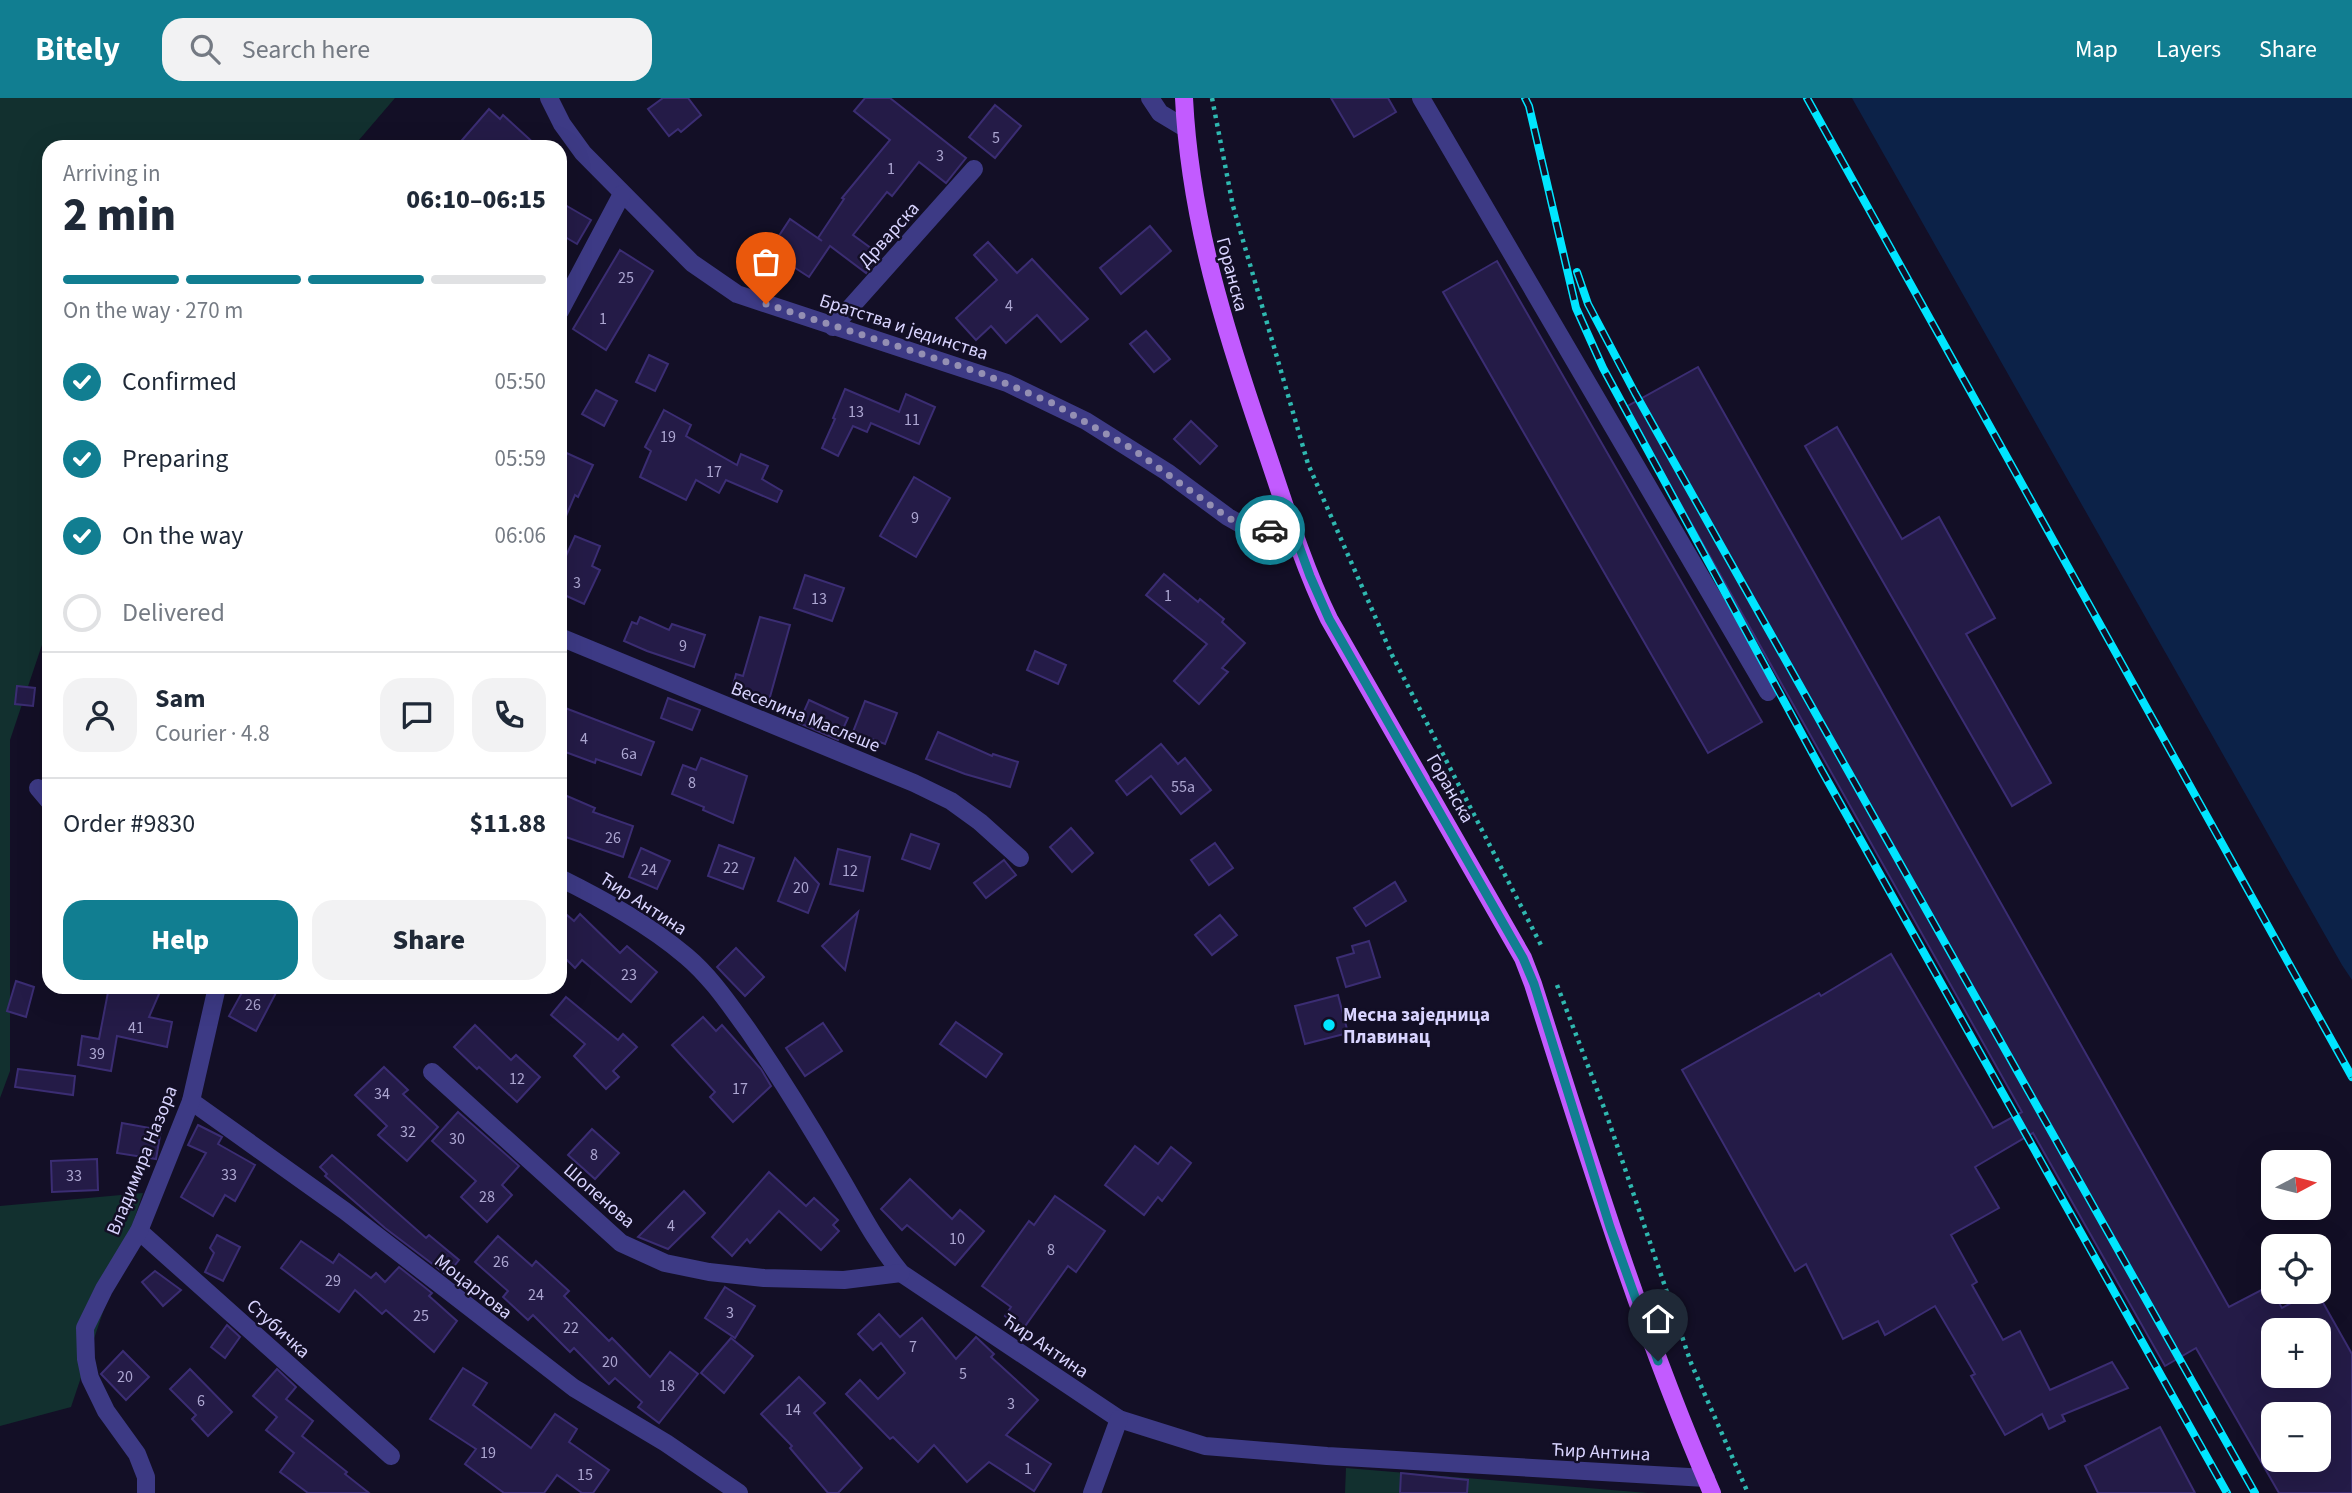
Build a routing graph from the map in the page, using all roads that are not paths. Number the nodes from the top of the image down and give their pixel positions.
1 (549, 98) edge
2 (1150, 98) edge
3 (1184, 98) edge
4 (1421, 98) edge
5 (1185, 128) junction
6 (974, 169) dead end
7 (622, 194) junction
8 (567, 298) edge
9 (833, 327) junction
10 (1291, 524) junction
11 (567, 640) edge
12 (1768, 692) dead end
13 (1020, 858) dead end
14 (567, 882) edge
15 (215, 994) edge
16 (432, 1072) dead end
17 (191, 1101) junction
18 (139, 1231) junction
19 (901, 1273) junction
20 (1119, 1419) junction
21 (391, 1455) dead end
22 (1709, 1485) edge
23 (146, 1493) edge
24 (739, 1493) edge
25 (1092, 1493) edge

1 - 7 street, Братства и јединства
2 - 5 street
3 - 5 main road, Горанска
4 - 12 street
5 - 10 main road, Горанска
6 - 9 street, Дрварска
7 - 8 street
7 - 9 street, Братства и јединства
9 - 10 street, Братства и јединства
10 - 22 main road, Горанска
11 - 13 street, Веселина Маслеше
14 - 19 street, Ћир Антина
15 - 17 street, Владимира Назора
16 - 19 street, Шопенова
17 - 18 street, Владимира Назора
17 - 24 street, Моцартова
18 - 21 street, Стубичка
18 - 23 street, Владимира Назора
19 - 20 street, Ћир Антина
20 - 22 street, Ћир Антина
20 - 25 street

